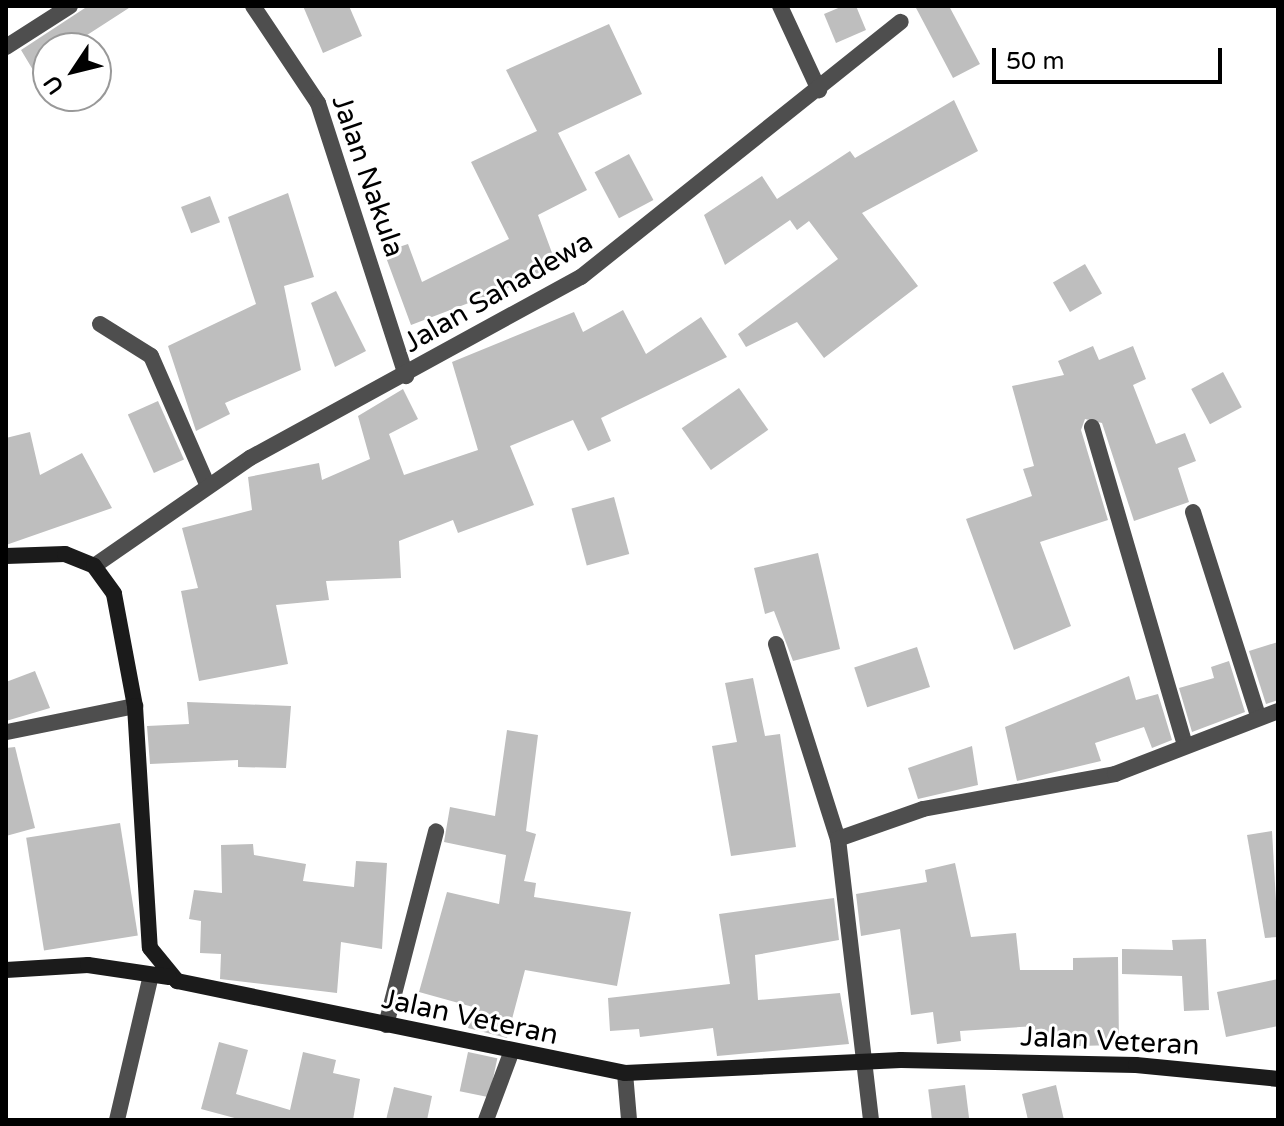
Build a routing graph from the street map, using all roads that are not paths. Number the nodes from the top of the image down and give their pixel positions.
1 (70, 6) edge
2 (253, 6) edge
3 (780, 6) edge
4 (901, 22) dead end
5 (6, 47) edge
6 (819, 90) junction
7 (100, 324) dead end
8 (406, 376) junction
9 (1092, 427) dead end
10 (207, 484) junction
11 (1193, 512) dead end
12 (6, 556) edge
13 (94, 566) junction
14 (776, 644) dead end
15 (135, 706) junction
16 (1278, 711) edge
17 (1258, 716) junction
18 (7, 732) edge
19 (1185, 746) junction
20 (436, 831) dead end
21 (838, 839) junction
22 (6, 970) edge
23 (151, 975) junction
24 (169, 977) junction
25 (386, 1025) junction
26 (511, 1053) junction
27 (861, 1063) junction
28 (625, 1073) junction
29 (1278, 1079) edge
30 (117, 1120) edge
31 (486, 1120) edge
32 (629, 1120) edge
33 (871, 1120) edge

1 - 5 street
2 - 8 street, Jalan Nakula
3 - 6 street
4 - 6 street, Jalan Sahadewa
6 - 8 street, Jalan Sahadewa
7 - 10 street
8 - 10 street, Jalan Sahadewa
9 - 19 street
10 - 13 street, Jalan Sahadewa
11 - 17 street
12 - 13 street
13 - 15 street
14 - 21 street
15 - 18 street
15 - 24 street
16 - 17 street
17 - 19 street
19 - 21 street
20 - 25 street
21 - 27 street
22 - 23 street, Jalan Veteran
23 - 24 street, Jalan Veteran
23 - 30 street
24 - 25 street, Jalan Veteran
25 - 26 street, Jalan Veteran
26 - 28 street, Jalan Veteran
26 - 31 street
27 - 28 street, Jalan Veteran
27 - 29 street, Jalan Veteran
27 - 33 street
28 - 32 street

